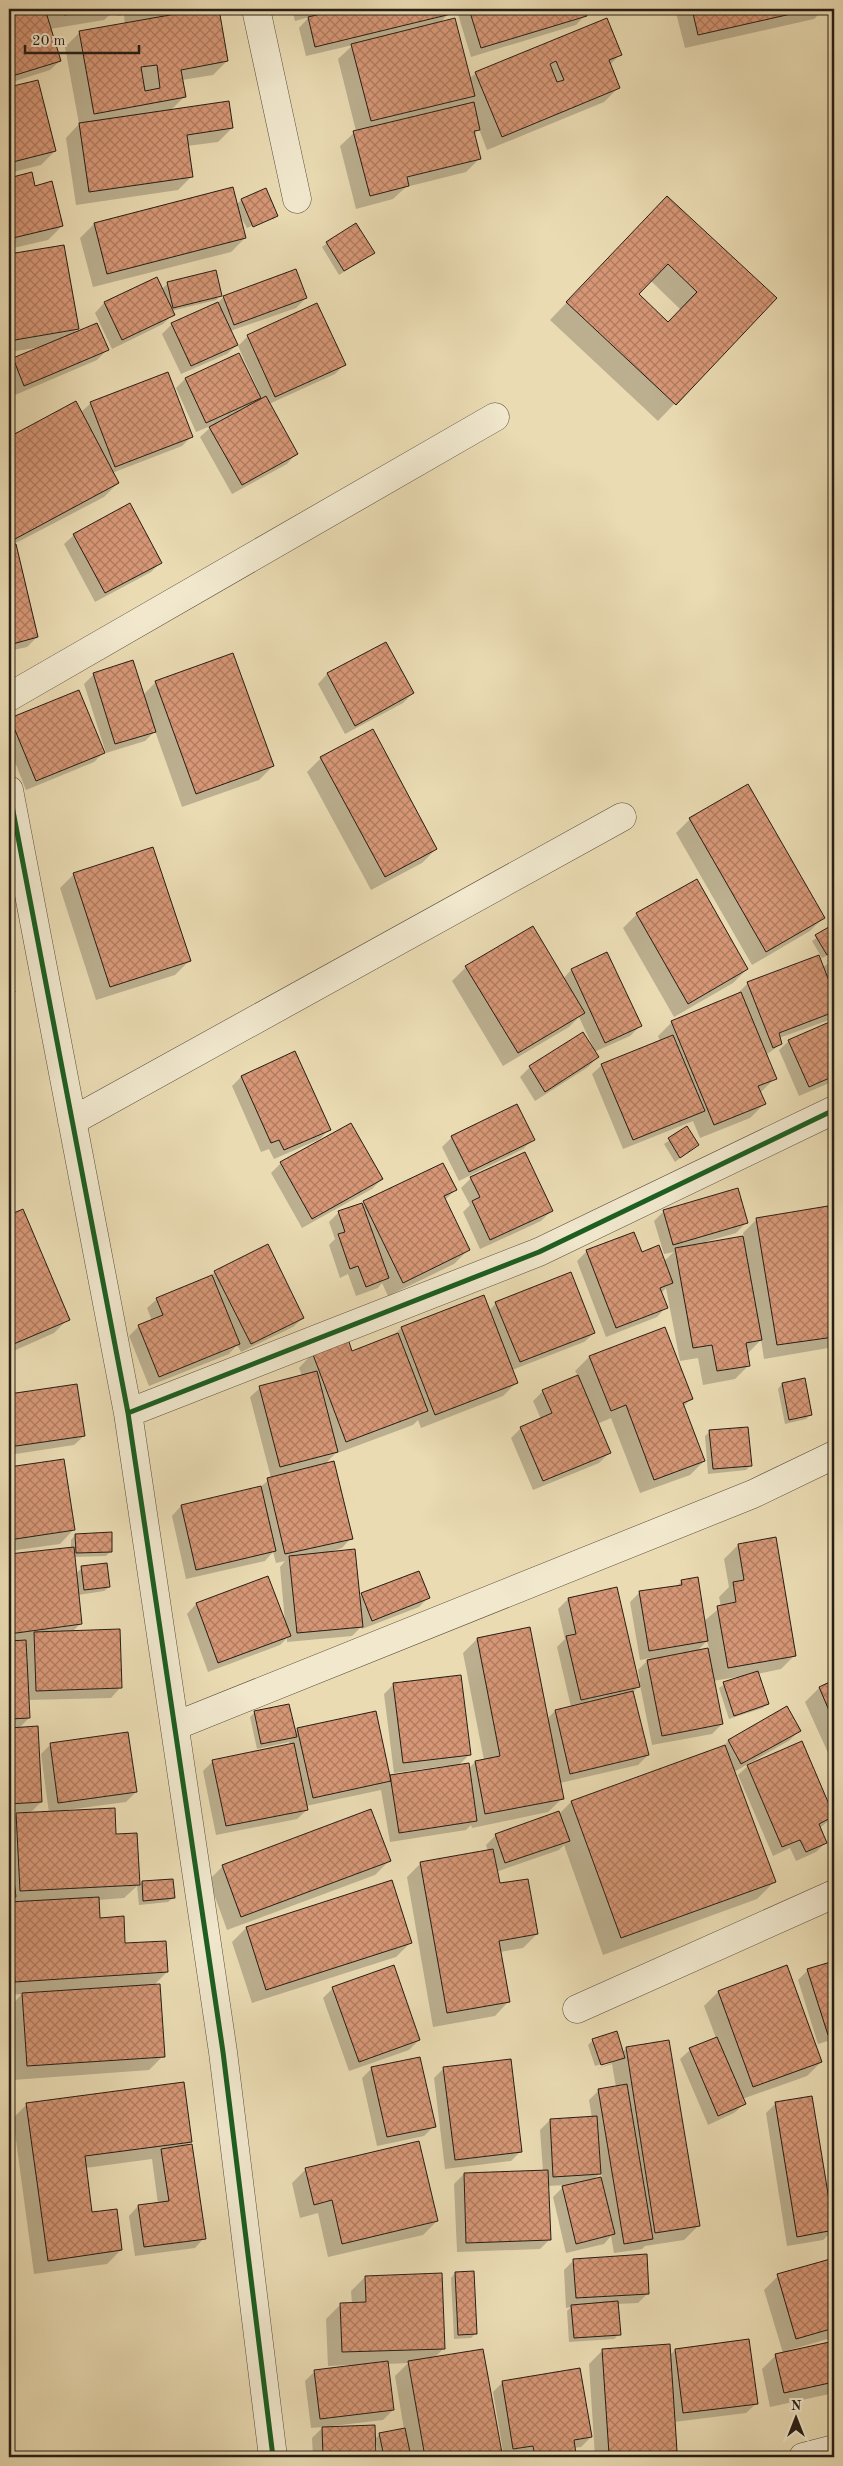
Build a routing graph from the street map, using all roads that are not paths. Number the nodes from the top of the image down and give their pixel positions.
1 (256, 9) edge
2 (297, 200) dead end
3 (495, 417) dead end
4 (9, 697) edge
5 (9, 790) edge
6 (622, 817) dead end
7 (834, 1110) edge
8 (72, 1122) junction
9 (128, 1413) junction
10 (834, 1455) edge
11 (175, 1726) junction
12 (834, 1894) edge
13 (577, 2009) dead end
14 (834, 2449) edge
15 (273, 2457) edge
16 (803, 2457) edge

1 - 2 street
3 - 4 street
5 - 8 street
6 - 8 street
7 - 9 street
8 - 9 street
9 - 11 street
10 - 11 street
11 - 15 street
12 - 13 street
14 - 16 street

